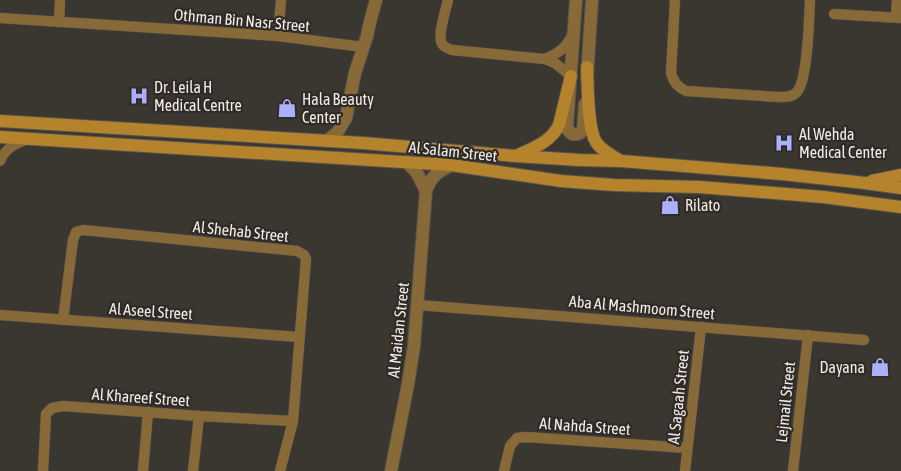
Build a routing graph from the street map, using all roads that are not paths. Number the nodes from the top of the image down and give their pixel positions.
1 (60, 0) edge
2 (281, 0) edge
3 (376, 0) edge
4 (448, 0) edge
5 (576, 0) edge
6 (592, 0) edge
7 (675, 0) edge
8 (810, 0) edge
9 (898, 0) edge
10 (834, 14) dead end
11 (899, 17) edge
12 (0, 18) edge
13 (58, 22) junction
14 (574, 33) junction
15 (278, 36) junction
16 (363, 47) junction
17 (545, 59) junction
18 (587, 67) junction
19 (571, 76) junction
20 (346, 118) junction
21 (0, 121) edge
22 (0, 137) edge
23 (30, 138) junction
24 (326, 141) junction
25 (363, 144) junction
26 (515, 156) junction
27 (0, 161) edge
28 (621, 161) junction
29 (407, 162) junction
30 (451, 165) junction
31 (901, 175) edge
32 (864, 183) junction
33 (901, 188) edge
34 (426, 191) junction
35 (823, 197) junction
36 (901, 199) edge
37 (873, 203) junction
38 (901, 207) edge
39 (901, 217) edge
40 (418, 305) junction
41 (0, 315) edge
42 (63, 320) junction
43 (701, 327) junction
44 (808, 335) junction
45 (299, 337) junction
46 (864, 340) dead end
47 (148, 412) junction
48 (199, 416) junction
49 (293, 421) junction
50 (687, 448) junction
51 (43, 471) edge
52 (142, 471) edge
53 (193, 471) edge
54 (280, 471) edge
55 (391, 471) edge
56 (504, 471) edge
57 (685, 471) edge
58 (793, 471) edge

1 - 13 street
2 - 15 street
3 - 16 street
4 - 17 street
5 - 14 street
6 - 18 street
7 - 8 street
9 - 11 street
10 - 11 street
12 - 13 street, Othman Bin Nasr Street
13 - 15 street, Othman Bin Nasr Street
14 - 17 street
14 - 19 street
15 - 16 street, Othman Bin Nasr Street
16 - 20 street
17 - 19 street
18 - 19 street
18 - 28 main road
19 - 26 main road
20 - 24 street
20 - 25 street
21 - 24 main road, Al Salam Street
22 - 23 main road, Al Salam Street
23 - 27 street
23 - 29 main road, Al Salam Street
24 - 25 main road, Al Salam Street
25 - 26 main road, Al Salam Street
26 - 28 main road, Al Salam Street
28 - 32 main road, Al Salam Street
29 - 30 main road, Al Salam Street
29 - 34 street
30 - 34 street
30 - 35 main road, Al Salam Street
31 - 32 main road
32 - 33 main road, Al Salam Street
34 - 40 street, Al Maidan Street
35 - 36 main road
35 - 37 main road, Al Salam Street
37 - 38 main road, Al Salam Street
37 - 39 main road
40 - 43 street, Aba Al Mashmoom Street
40 - 55 street, Al Maidan Street
41 - 42 street, Al Aseel Street
42 - 45 street, Al Aseel Street
42 - 45 street, Al Shehab Street
43 - 44 street, Aba Al Mashmoom Street
43 - 50 street, Al Sagaah Street
44 - 46 street, Aba Al Mashmoom Street
44 - 58 street, Lejmail Street
45 - 49 street, Al Shehab Street
47 - 48 street, Al Khareef Street
47 - 51 street, Al Khareef Street
47 - 52 street
48 - 49 street, Al Khareef Street
48 - 53 street
49 - 54 street, Al Shehab Street
50 - 56 street, Al Nahda Street
50 - 57 street, Al Sagaah Street

